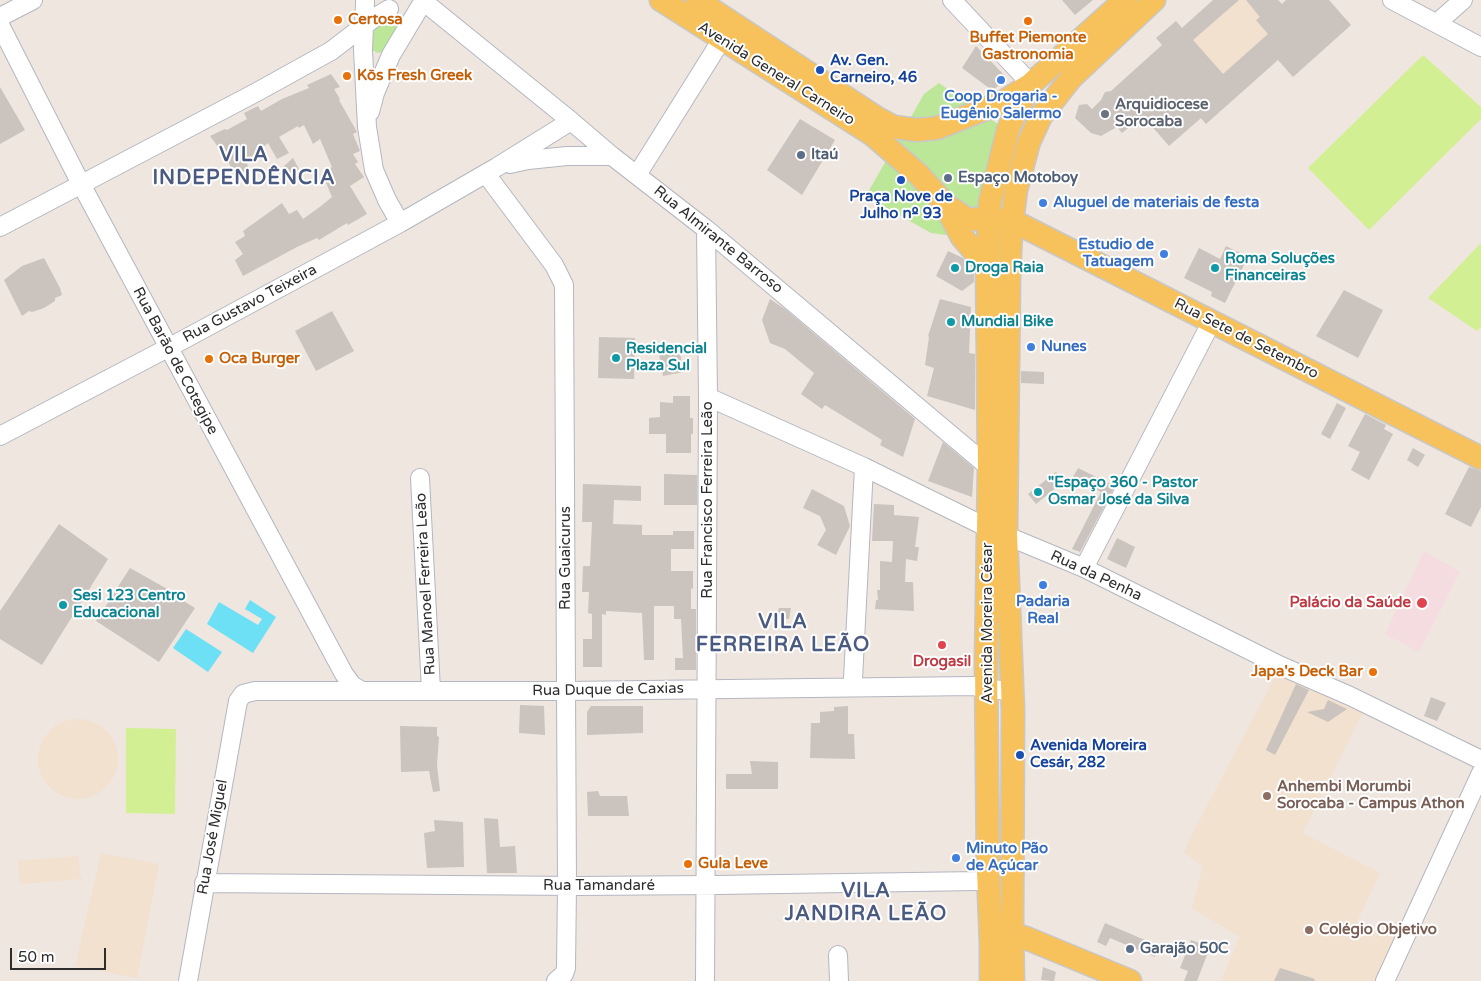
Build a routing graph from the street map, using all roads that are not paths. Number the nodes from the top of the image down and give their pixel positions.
1 (33, 0) edge
2 (661, 0) edge
3 (952, 0) edge
4 (1154, 0) edge
5 (1392, 0) edge
6 (1463, 0) edge
7 (364, 1) edge
8 (423, 1) edge
9 (1121, 1) edge
10 (688, 6) edge
11 (390, 9) junction
12 (0, 17) edge
13 (414, 17) junction
14 (444, 18) junction
15 (1437, 23) junction
16 (0, 25) edge
17 (364, 25) junction
18 (402, 38) junction
19 (722, 39) junction
20 (1481, 47) edge
21 (362, 50) junction
22 (331, 51) junction
23 (391, 55) junction
24 (1031, 84) junction
25 (978, 113) junction
26 (572, 121) junction
27 (366, 127) junction
28 (937, 128) junction
29 (1008, 130) junction
30 (586, 133) junction
31 (612, 156) junction
32 (560, 157) junction
33 (492, 170) junction
34 (637, 175) junction
35 (919, 175) junction
36 (81, 184) junction
37 (1016, 190) junction
38 (945, 204) junction
39 (988, 220) junction
40 (1012, 220) junction
41 (400, 223) junction
42 (0, 227) edge
43 (706, 229) junction
44 (987, 266) junction
45 (1212, 321) junction
46 (168, 348) junction
47 (708, 397) junction
48 (0, 436) edge
49 (1481, 458) edge
50 (989, 467) junction
51 (864, 468) junction
52 (420, 478) dead end
53 (997, 531) junction
54 (1084, 568) junction
55 (1011, 655) junction
56 (982, 685) junction
57 (855, 687) junction
58 (708, 689) junction
59 (360, 690) junction
60 (431, 690) junction
61 (566, 691) junction
62 (1013, 692) junction
63 (243, 694) joint
64 (1481, 760) edge
65 (1481, 772) edge
66 (988, 810) junction
67 (988, 870) junction
68 (204, 883) junction
69 (706, 885) junction
70 (567, 886) junction
71 (1012, 933) junction
72 (838, 955) dead end
73 (565, 977) edge
74 (188, 981) edge
75 (705, 981) edge
76 (839, 981) edge
77 (991, 981) edge
78 (1013, 981) edge
79 (1130, 981) edge
80 (1385, 981) edge

1 - 12 street
2 - 10 main road, Avenida General Carneiro
3 - 24 street
4 - 37 main road
5 - 15 street
6 - 15 street
7 - 11 street
7 - 17 street
8 - 11 street
8 - 13 street
8 - 14 street, Rua Almirante Barroso
9 - 24 main road
10 - 19 main road, Avenida General Carneiro
10 - 28 main road, Avenida General Carneiro
11 - 17 street
11 - 18 street
13 - 14 street, Rua Almirante Barroso
13 - 18 street
14 - 26 street, Rua Almirante Barroso
15 - 20 street
16 - 36 street, Rua Barão de Cotegipe
17 - 21 street
17 - 22 street
18 - 23 street
19 - 34 street
19 - 35 main road, Avenida General Carneiro
21 - 22 street
21 - 23 street
21 - 27 street
22 - 36 street
23 - 27 street
24 - 25 main road
24 - 29 main road, Avenida Moreira César
25 - 28 main road
25 - 29 main road
26 - 30 street, Rua Almirante Barroso
26 - 33 street, Rua Gustavo Teixeira
27 - 41 street
28 - 35 main road
29 - 37 main road
29 - 39 main road, Avenida Moreira César
30 - 31 street, Rua Almirante Barroso
30 - 32 street, Rua Gustavo Teixeira
31 - 32 street, Rua Gustavo Teixeira
31 - 34 street, Rua Almirante Barroso
32 - 33 street, Rua Gustavo Teixeira
33 - 41 street, Rua Gustavo Teixeira
33 - 61 street, Rua Guaicurus
34 - 43 street, Rua Almirante Barroso
35 - 38 main road
36 - 42 street
36 - 46 street, Rua Barão de Cotegipe
37 - 40 main road, Avenida Moreira César
38 - 39 main road
38 - 44 main road
39 - 40 main road
39 - 44 main road, Avenida Moreira César
40 - 45 main road, Rua Sete de Setembro
40 - 53 main road, Avenida Moreira César
41 - 46 street, Rua Gustavo Teixeira
43 - 47 street, Rua Francisco Ferreira Leão
43 - 50 street, Rua Almirante Barroso
44 - 50 main road, Avenida Moreira César
45 - 49 main road, Rua Sete de Setembro
45 - 54 street
46 - 48 street, Rua Gustavo Teixeira
46 - 59 street, Rua Barão de Cotegipe
47 - 51 street, Rua da Penha
47 - 58 street, Rua Francisco Ferreira Leão
50 - 53 main road, Avenida Moreira César
51 - 53 street, Rua da Penha
51 - 57 street
52 - 60 street, Rua Manoel Ferreira Leão
53 - 54 street, Rua da Penha
53 - 55 main road, Avenida Moreira César
53 - 56 main road, Avenida Moreira César
54 - 64 street, Rua da Penha
55 - 56 street
55 - 62 main road, Avenida Moreira César
56 - 57 street, Rua Duque de Caxias
56 - 62 street, Rua Duque de Caxias
56 - 66 main road, Avenida Moreira César
57 - 58 street, Rua Duque de Caxias
58 - 61 street, Rua Duque de Caxias
58 - 69 street, Rua Francisco Ferreira Leão
59 - 60 street, Rua Duque de Caxias
59 - 63 street, Rua Duque de Caxias
60 - 61 street, Rua Duque de Caxias
61 - 70 street, Rua Guaicurus
62 - 71 main road, Avenida Moreira César
63 - 68 street, Rua José Miguel
65 - 80 street
66 - 67 main road, Avenida Moreira César
66 - 71 main road
67 - 69 street, Rua Tamandaré
67 - 77 main road, Avenida Moreira César
68 - 70 street, Rua Tamandaré
68 - 74 street, Rua José Miguel
69 - 70 street, Rua Tamandaré
69 - 75 street, Rua Francisco Ferreira Leão
70 - 73 street, Rua Guaicurus
71 - 78 main road, Avenida Moreira César
71 - 79 main road
72 - 76 street

